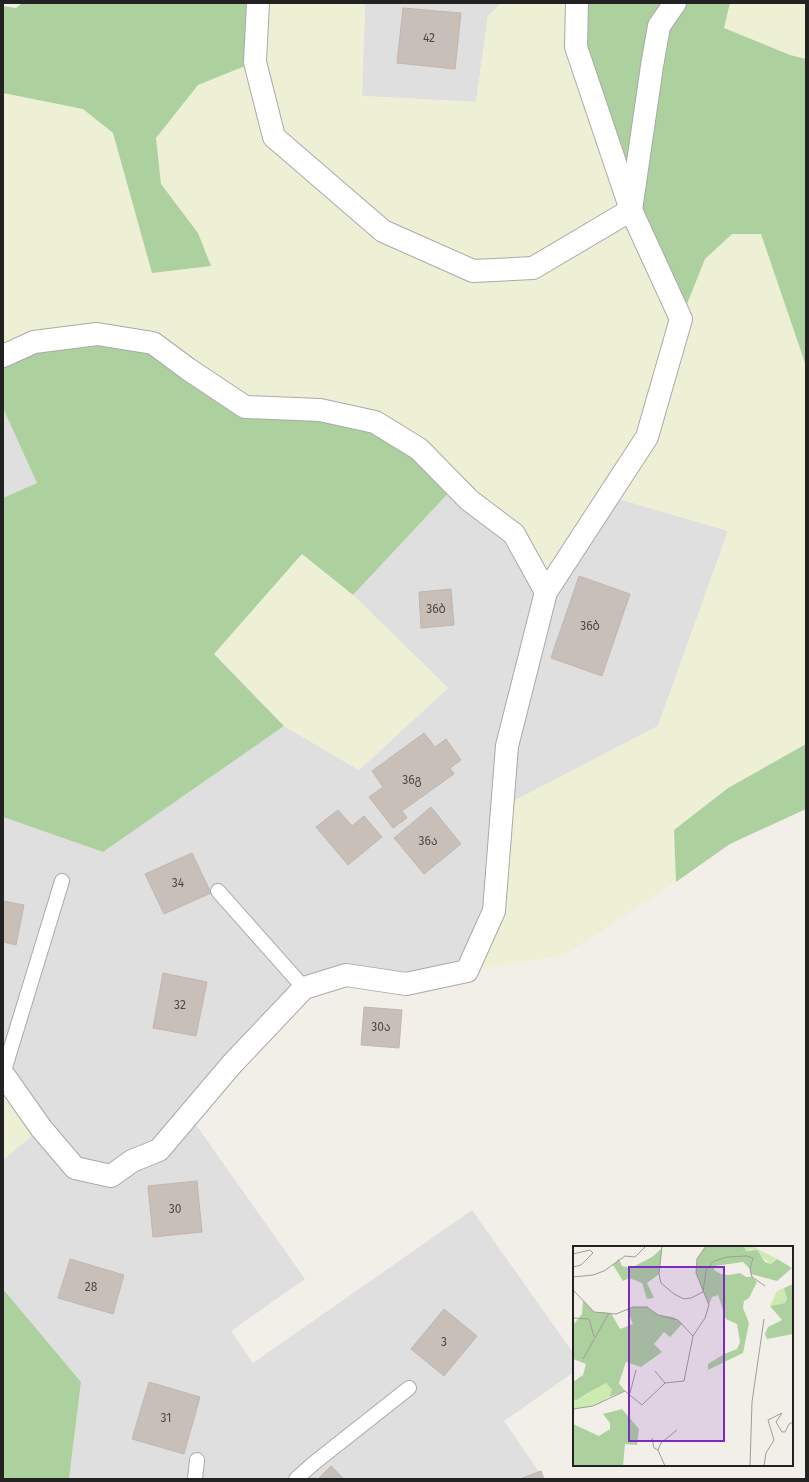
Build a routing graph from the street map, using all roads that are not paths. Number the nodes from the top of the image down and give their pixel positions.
1 (258, 3) edge
2 (577, 3) edge
3 (675, 3) edge
4 (631, 210) junction
5 (3, 356) edge
6 (546, 592) junction
7 (62, 881) dead end
8 (218, 891) dead end
9 (304, 988) junction
10 (3, 1074) edge
11 (410, 1388) dead end
12 (197, 1460) dead end
13 (195, 1479) edge
14 (296, 1479) edge

1 - 4 street
2 - 4 street
3 - 4 street
4 - 6 street
5 - 6 street
6 - 9 street
7 - 10 lane
8 - 9 lane
9 - 10 street
11 - 14 lane
12 - 13 lane

